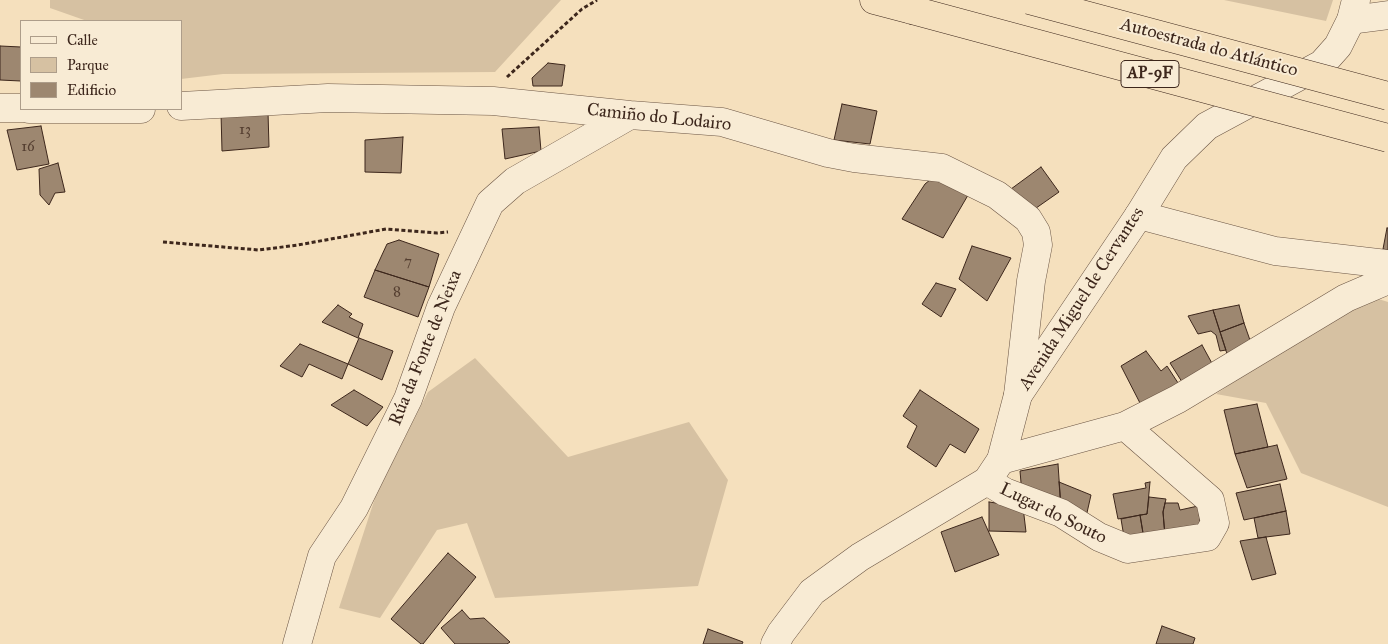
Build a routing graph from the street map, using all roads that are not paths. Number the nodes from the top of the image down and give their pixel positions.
1 (874, 0) edge
2 (1029, 0) edge
3 (1354, 10) edge
4 (1388, 15) edge
5 (1388, 96) edge
6 (182, 106) edge
7 (0, 108) edge
8 (20, 108) edge
9 (630, 115) junction
10 (1388, 138) edge
11 (1139, 214) junction
12 (1388, 264) edge
13 (1388, 280) edge
14 (1018, 395) junction
15 (1125, 426) junction
16 (994, 470) junction
17 (296, 644) edge
18 (775, 644) edge

1 - 10 highway, AP-9F, bridge
2 - 5 highway, Autoestrada do Atlántico / AP-9F, bridge
3 - 4 street
3 - 11 street, Avenida Miguel de Cervantes
6 - 9 street, Camiño do Lodairo
7 - 8 street
9 - 14 street, Camiño do Lodairo
9 - 17 street, Rúa da Fonte de Neixa
11 - 12 street
11 - 14 street, Avenida Miguel de Cervantes
13 - 15 street, Lugar do Souto
14 - 16 street, Avenida Miguel de Cervantes
15 - 16 street, Lugar do Souto
15 - 16 street, Lugar do Souto
16 - 18 street

